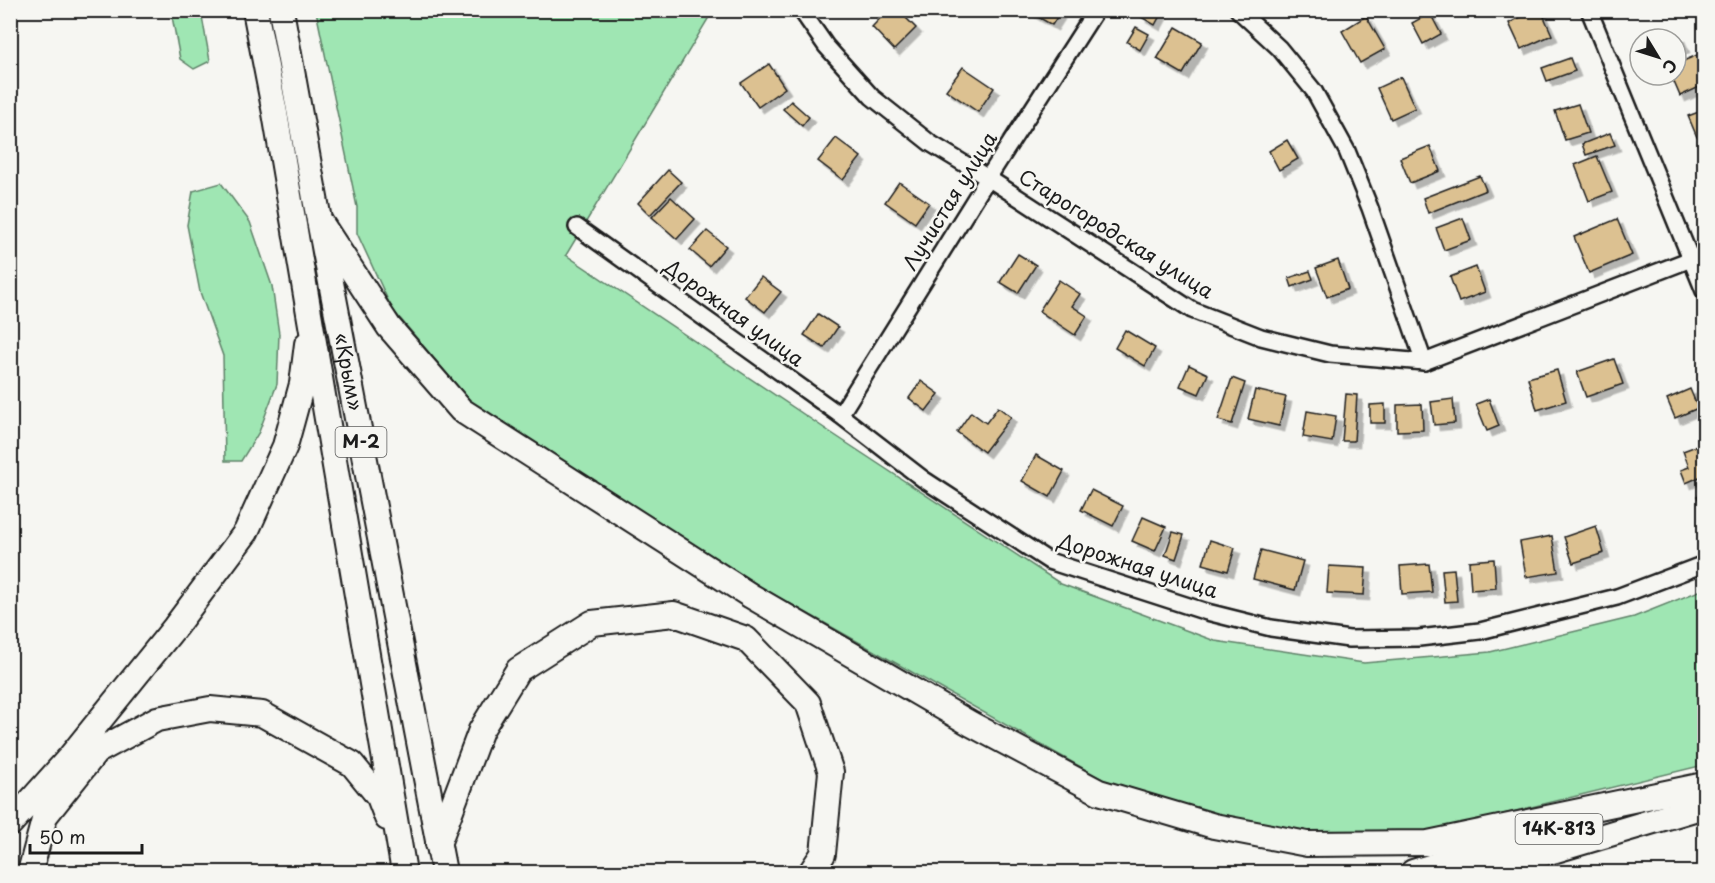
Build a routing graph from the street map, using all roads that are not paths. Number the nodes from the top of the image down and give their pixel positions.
1 (255, 10) edge
2 (281, 10) edge
3 (801, 10) edge
4 (1096, 10) edge
5 (1238, 10) edge
6 (1588, 10) edge
7 (988, 178) junction
8 (319, 220) junction
9 (577, 227) dead end
10 (1698, 256) edge
11 (1704, 291) edge
12 (310, 321) junction
13 (1424, 362) junction
14 (840, 415) junction
15 (1704, 564) edge
16 (1704, 786) edge
17 (1704, 806) edge
18 (10, 824) edge
19 (438, 844) junction
20 (403, 865) edge
21 (30, 873) edge
22 (444, 873) edge
23 (811, 873) edge
24 (1413, 873) edge
25 (1482, 873) edge

1 - 12 main road, «Крым» / М-2
2 - 8 main road, «Крым» / М-2
3 - 7 street, Старогородская улица
4 - 7 street, Лучистая улица
5 - 13 street
6 - 10 street
7 - 13 street, Старогородская улица
7 - 14 street, Лучистая улица
8 - 16 main road
8 - 19 main road, «Крым» / М-2
9 - 14 street, Дорожная улица
10 - 11 street
10 - 13 street, Старогородская улица
12 - 18 main road
12 - 20 main road, «Крым» / М-2
14 - 15 street, Дорожная улица
16 - 24 main road, 14К-813
17 - 25 main road, 14К-813
19 - 22 main road, «Крым» / М-2
19 - 23 main road
20 - 21 main road

